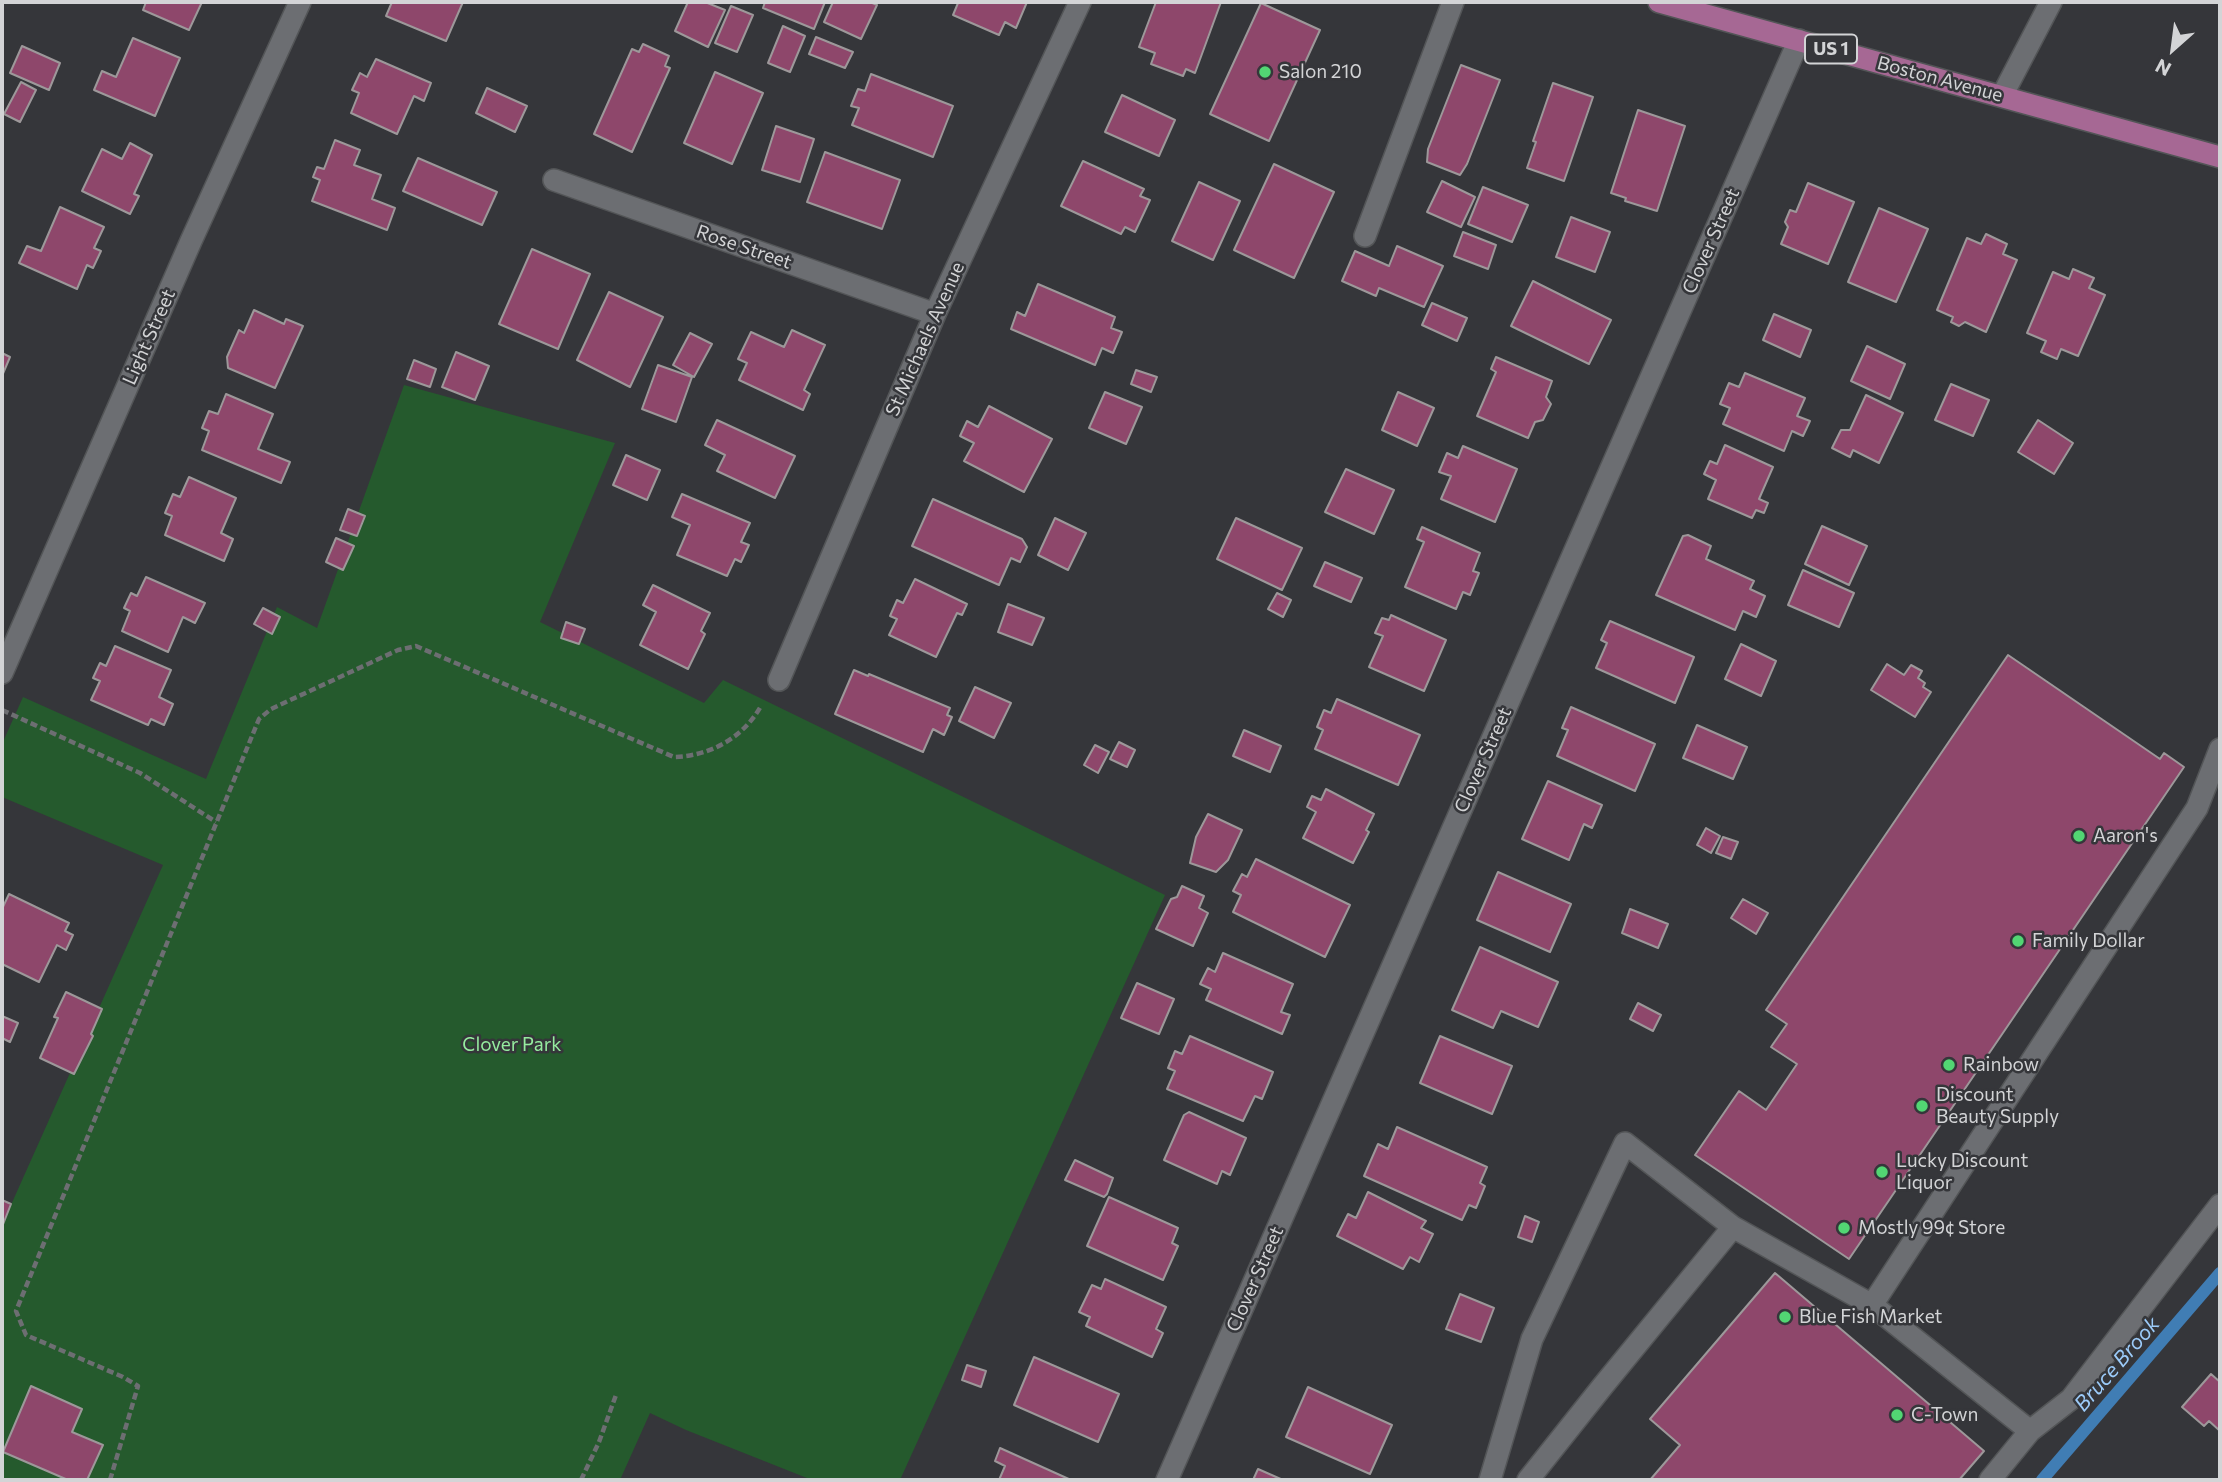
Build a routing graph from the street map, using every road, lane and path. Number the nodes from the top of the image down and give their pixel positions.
1 (300, 2) edge
2 (1080, 2) edge
3 (1453, 2) edge
4 (1659, 2) edge
5 (2051, 2) edge
6 (1799, 40) junction
7 (2002, 96) junction
8 (2220, 157) edge
9 (554, 180) dead end
10 (1365, 236) dead end
11 (935, 314) junction
12 (2, 673) edge
13 (779, 680) joint
14 (2, 710) edge
15 (2220, 749) edge
16 (216, 821) junction
17 (2220, 1205) edge
18 (1733, 1227) junction
19 (1872, 1305) junction
20 (616, 1395) dead end
21 (2031, 1432) junction
22 (110, 1480) edge
23 (581, 1480) edge
24 (1167, 1480) edge
25 (1490, 1480) edge
26 (1528, 1480) edge
27 (1990, 1480) edge

1 - 12 street, Light Street
2 - 11 street, St Michaels Avenue
3 - 10 street
4 - 6 main road, Boston Avenue / US 1
5 - 7 street
6 - 7 main road, Boston Avenue / US 1
6 - 24 street, Clover Street
7 - 8 main road, Boston Avenue / US 1
9 - 11 street, Rose Street
11 - 13 street, St Michaels Avenue
13 - 16 path
14 - 16 path
15 - 19 street
16 - 22 path
17 - 21 street
18 - 19 street
18 - 25 street
18 - 26 street
19 - 21 street
20 - 23 path
21 - 27 street

